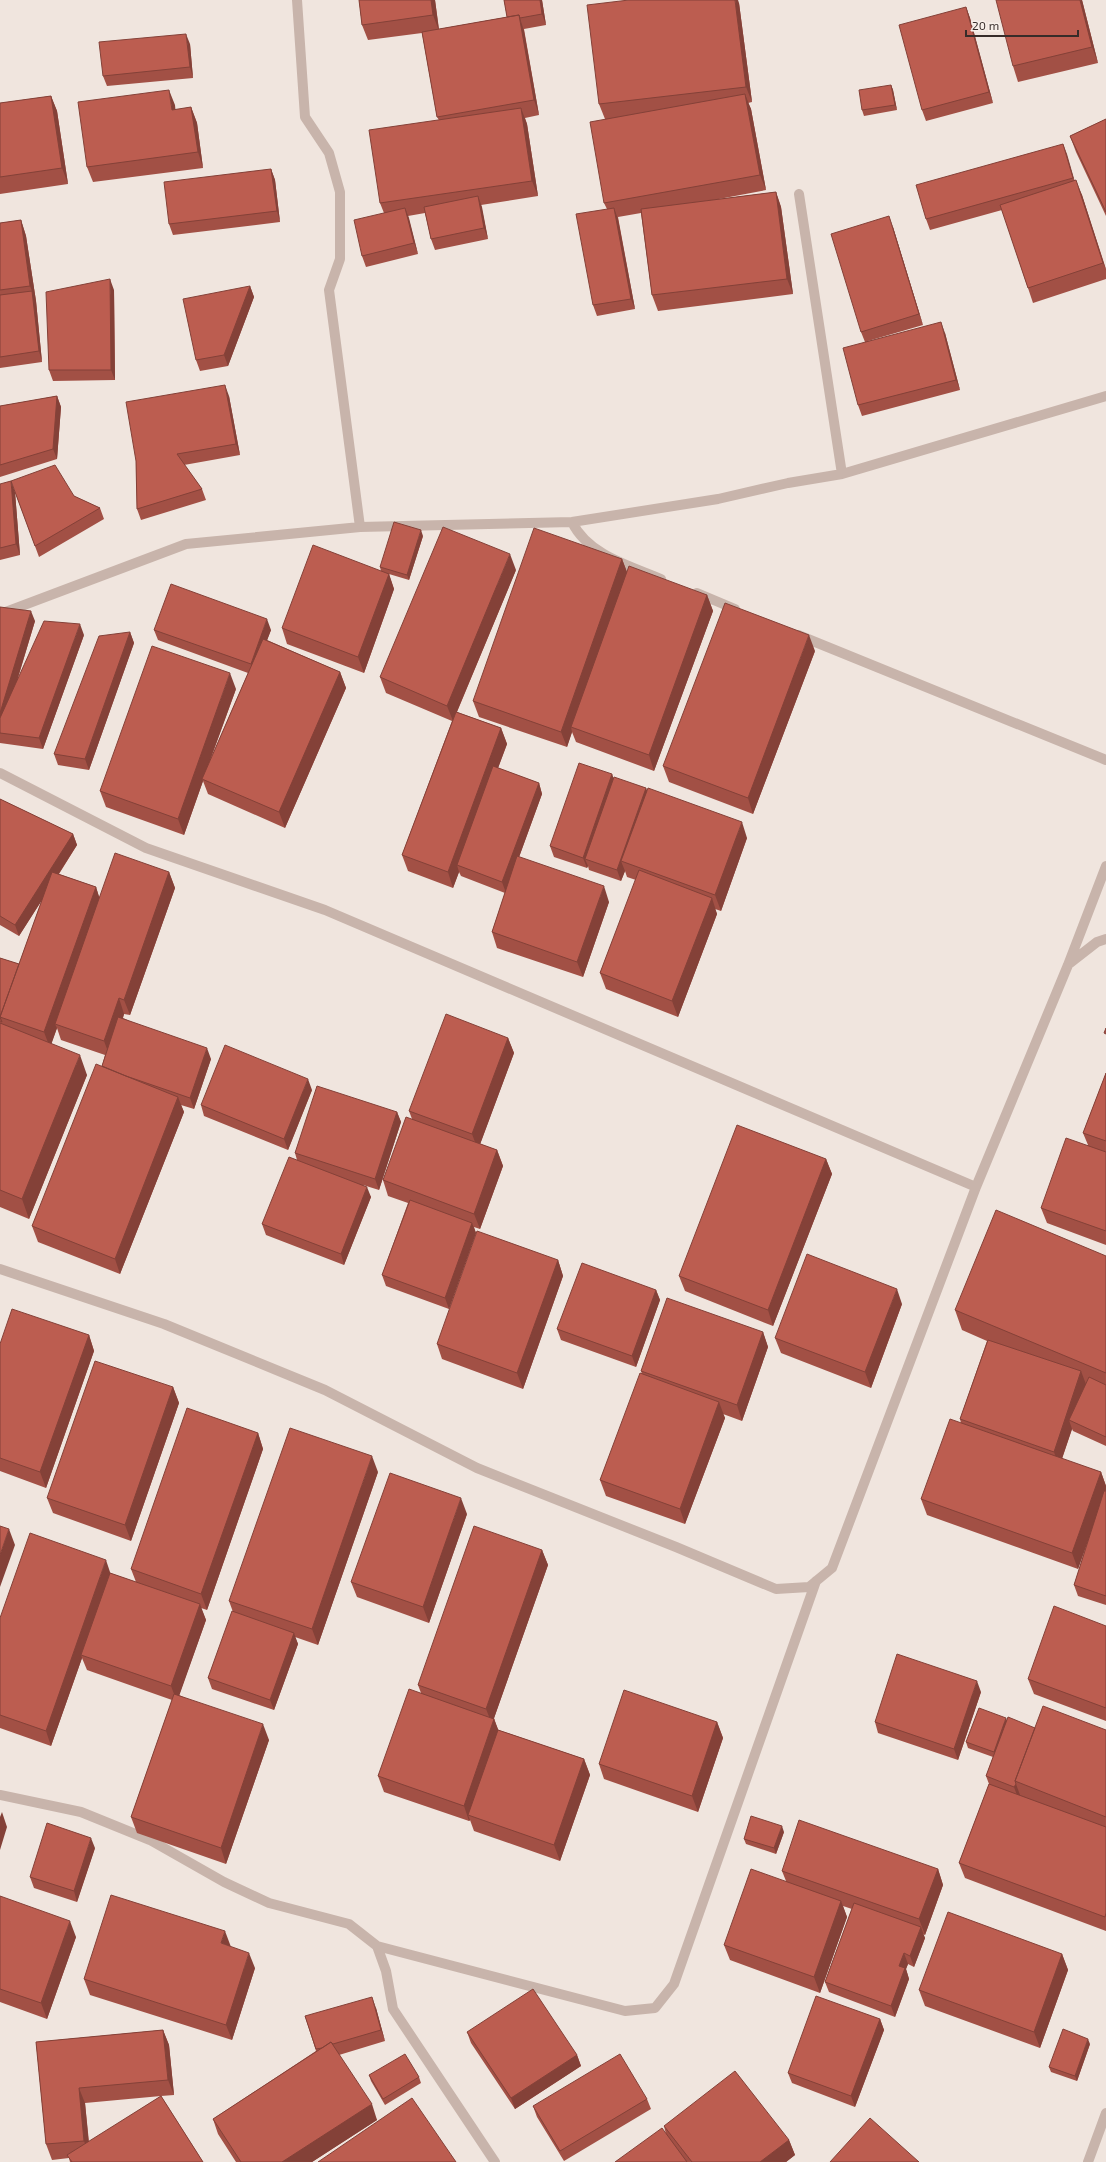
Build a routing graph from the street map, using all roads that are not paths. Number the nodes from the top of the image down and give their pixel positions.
1 (297, 0) edge
2 (799, 194) dead end
3 (1106, 396) edge
4 (842, 474) junction
5 (572, 522) junction
6 (360, 527) junction
7 (674, 584) edge
8 (689, 590) edge
9 (0, 614) edge
10 (748, 614) edge
11 (791, 632) edge
12 (1106, 760) edge
13 (0, 773) edge
14 (1106, 866) edge
15 (1106, 939) edge
16 (1068, 965) junction
17 (976, 1187) junction
18 (0, 1269) edge
19 (816, 1581) junction
20 (0, 1795) edge
21 (378, 1946) junction
22 (1106, 2112) edge
23 (495, 2162) edge
24 (1088, 2162) edge

1 - 6 street
2 - 4 street
3 - 4 street
4 - 5 street
5 - 6 street
5 - 7 street
6 - 9 street
8 - 10 street
11 - 12 street
13 - 17 street
14 - 16 street
15 - 16 street
16 - 17 street
17 - 19 street
18 - 19 street
19 - 21 street
20 - 21 street
21 - 23 street
22 - 24 street

